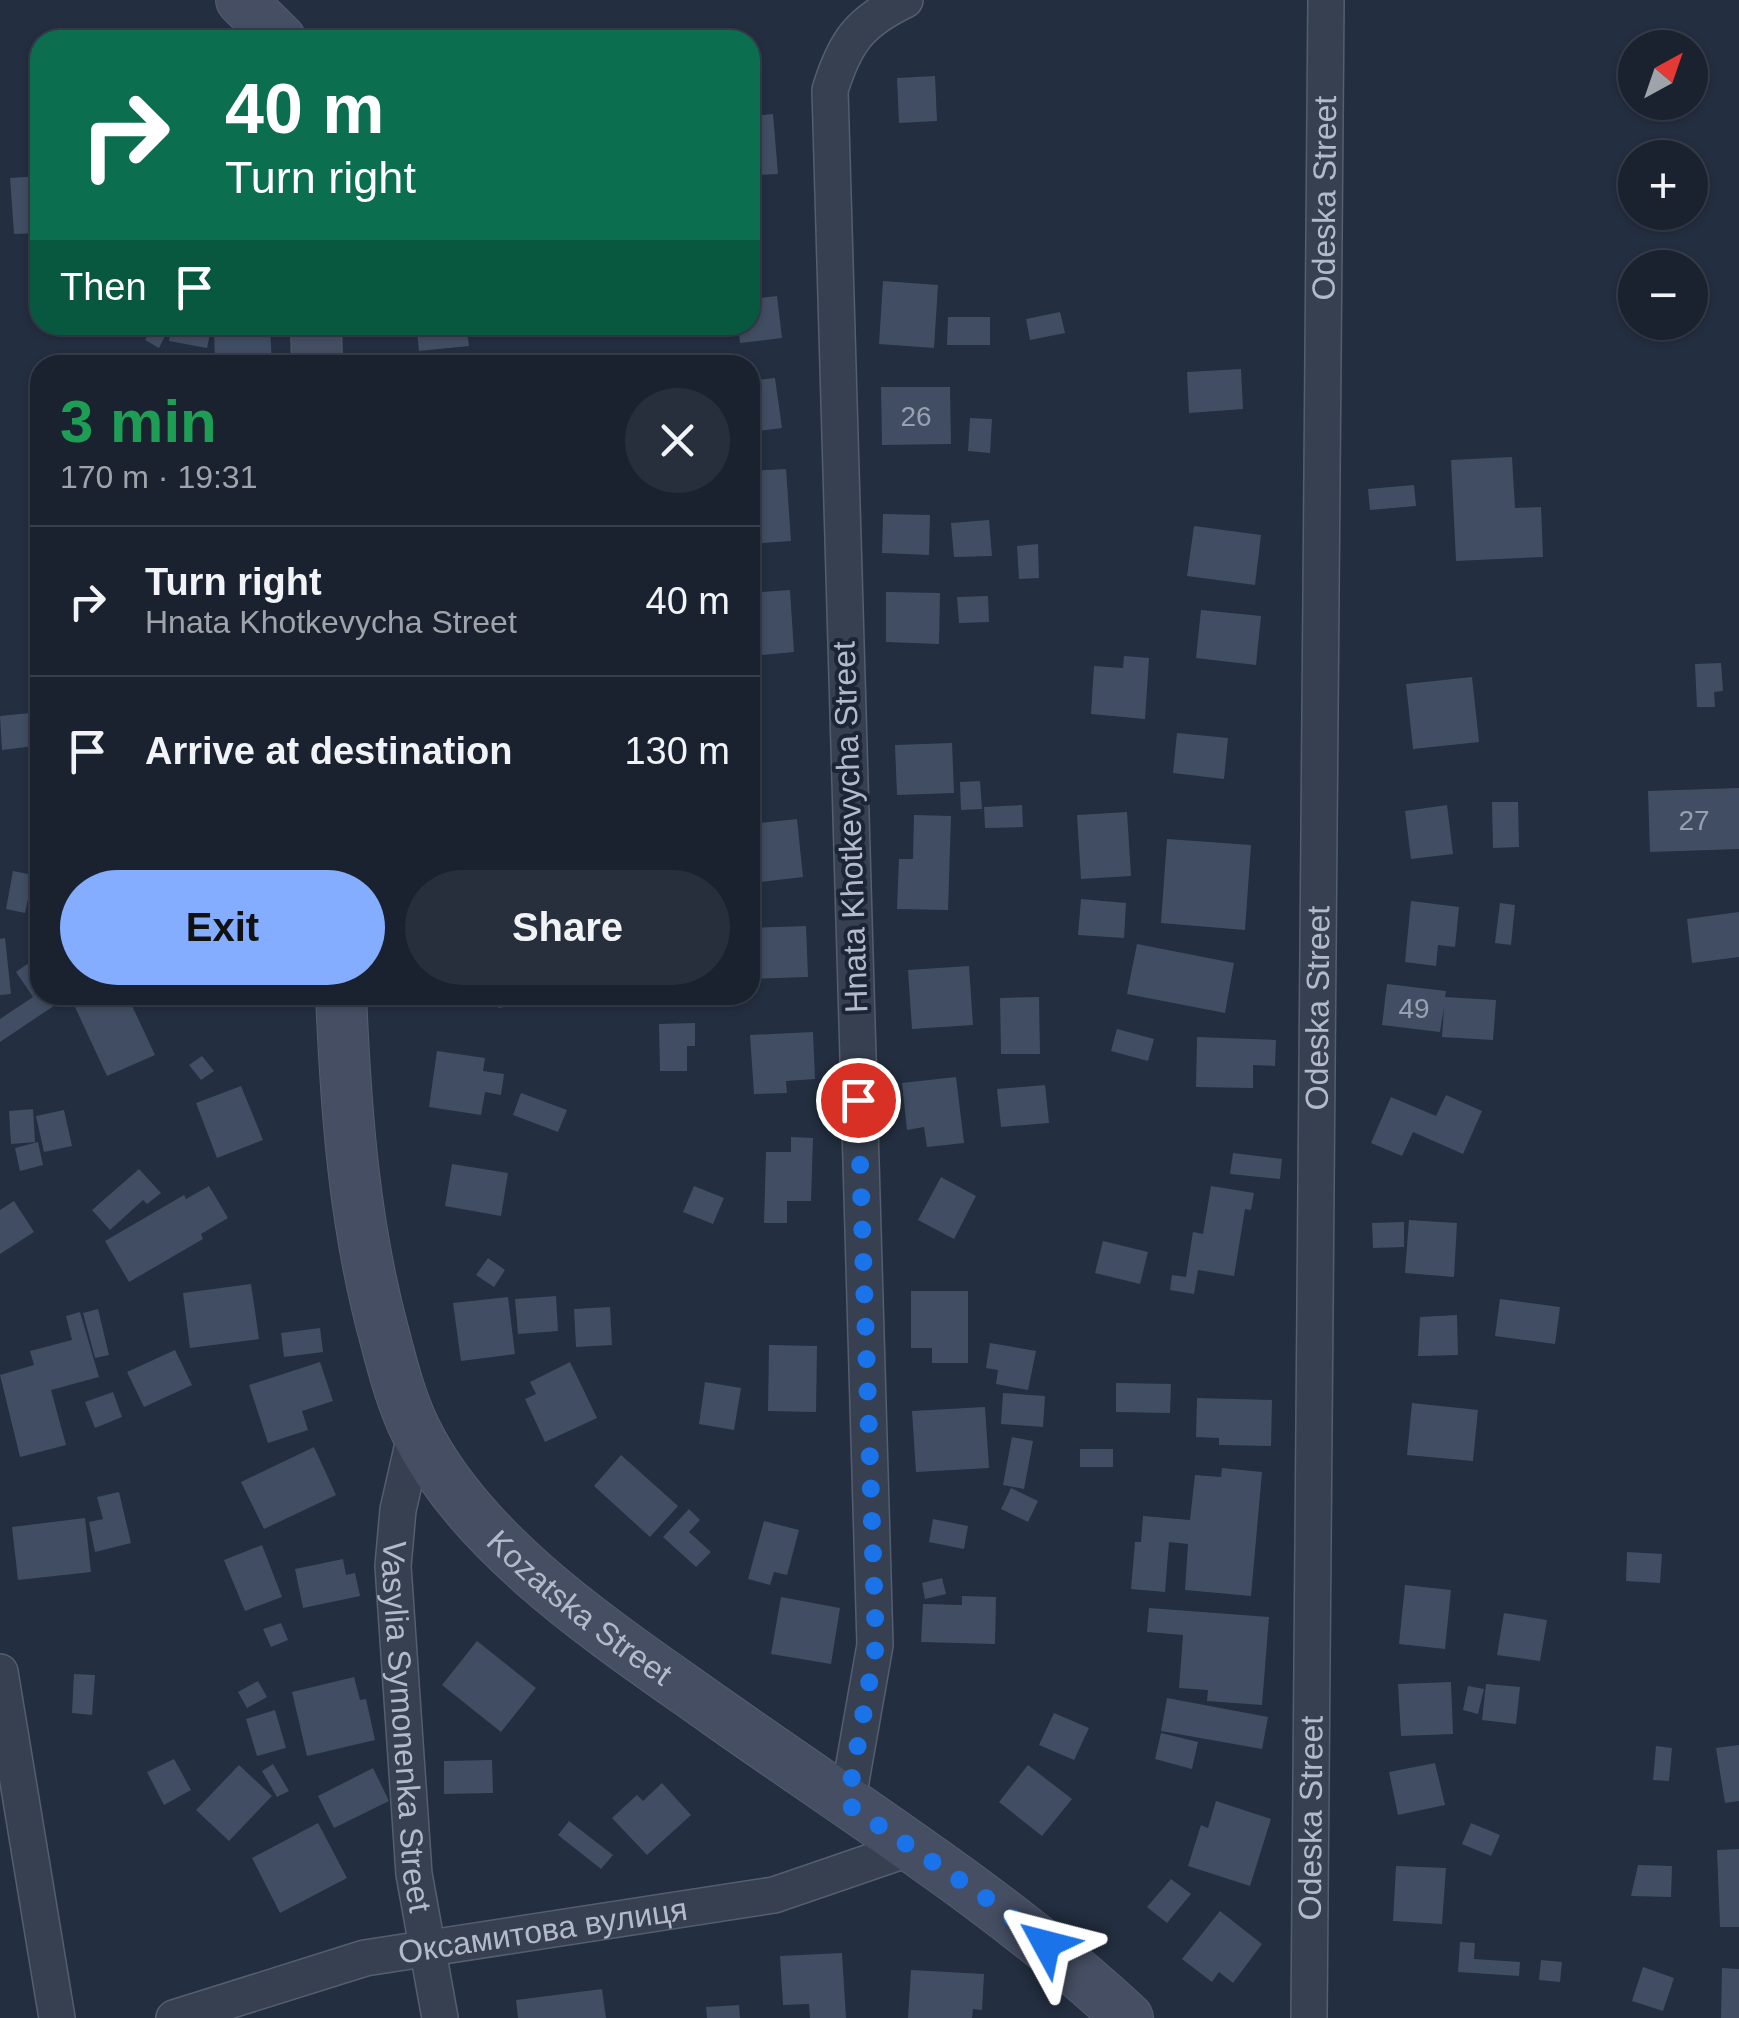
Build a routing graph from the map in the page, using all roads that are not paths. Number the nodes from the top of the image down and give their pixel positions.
1 (904, 0) edge
2 (1326, 0) edge
3 (245, 1) edge
4 (272, 30) edge
5 (342, 1005) edge
6 (416, 1431) junction
7 (0, 1672) edge
8 (847, 1804) junction
9 (911, 1848) junction
10 (427, 1946) junction
11 (57, 2018) edge
12 (174, 2018) edge
13 (440, 2018) edge
14 (1128, 2018) edge
15 (1310, 2018) edge

1 - 8 street, Hnata Khotkevycha Street
2 - 15 street, Odeska Street
3 - 4 main road
5 - 6 main road, Kozatska Street
6 - 8 main road, Kozatska Street
6 - 10 street, Vasylia Symonenka Street
7 - 11 street
8 - 9 main road, Kozatska Street
9 - 10 street, Оксамитова вулиця
9 - 14 main road, Kozatska Street
10 - 12 street, Оксамитова вулиця
10 - 13 street, Vasylia Symonenka Street

